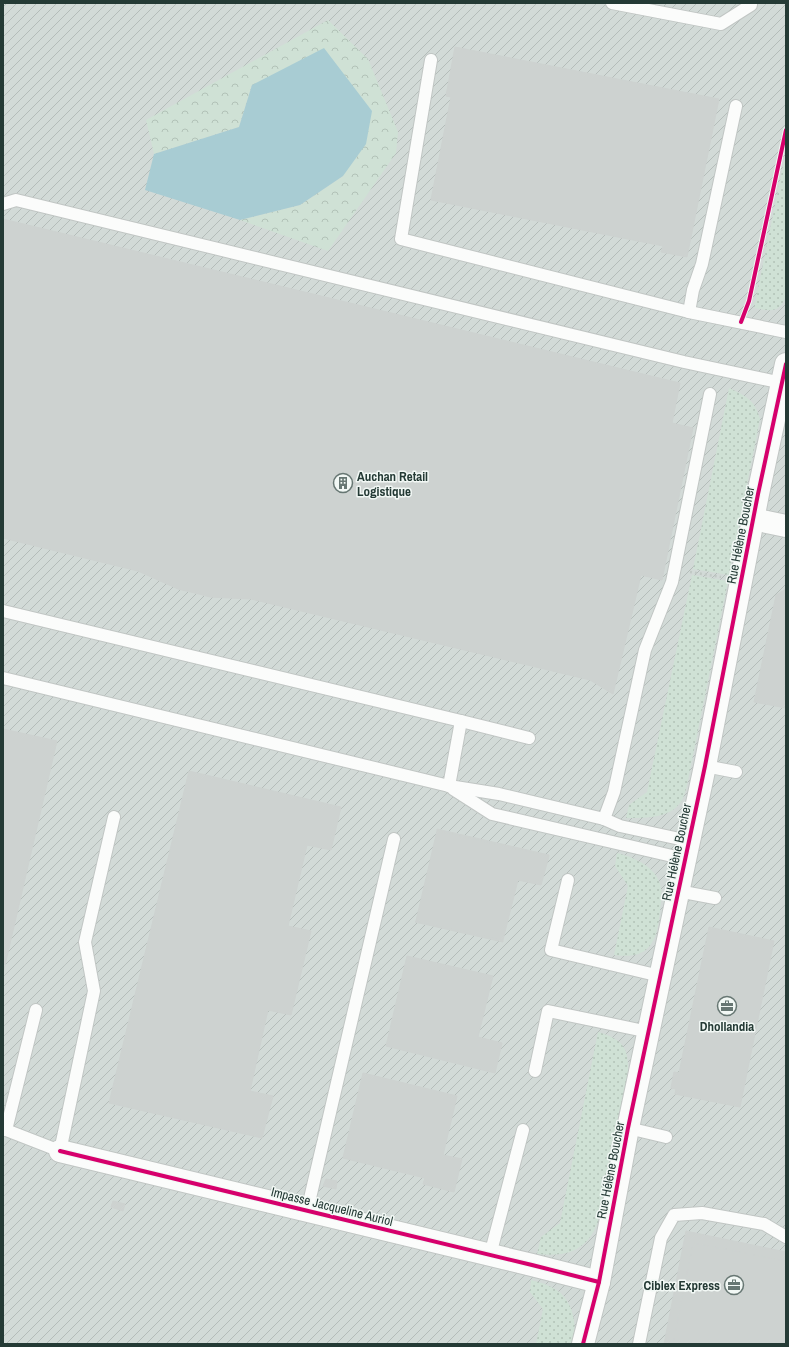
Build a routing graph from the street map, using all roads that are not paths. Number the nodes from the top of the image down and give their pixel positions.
1 (612, 3) edge
2 (751, 3) edge
3 (432, 60) dead end
4 (736, 106) dead end
5 (3, 204) edge
6 (689, 312) junction
7 (786, 332) edge
8 (783, 387) edge
9 (710, 394) dead end
10 (753, 519) junction
11 (786, 526) edge
12 (3, 611) edge
13 (3, 678) edge
14 (462, 720) junction
15 (530, 738) dead end
16 (705, 766) junction
17 (736, 772) dead end
18 (449, 786) junction
19 (114, 817) dead end
20 (604, 819) junction
21 (394, 838) dead end
22 (687, 850) junction
23 (568, 880) dead end
24 (678, 891) junction
25 (715, 898) dead end
26 (660, 976) junction
27 (36, 1010) dead end
28 (649, 1032) junction
29 (535, 1071) dead end
30 (628, 1128) junction
31 (5, 1130) edge
32 (523, 1130) dead end
33 (666, 1137) dead end
34 (60, 1151) junction
35 (306, 1210) junction
36 (786, 1237) edge
37 (490, 1255) junction
38 (599, 1282) junction
39 (583, 1344) edge
40 (639, 1344) edge

1 - 2 lane
3 - 6 lane
4 - 6 lane
5 - 8 lane
6 - 7 lane
8 - 10 street, Rue Hélène Boucher
9 - 20 lane
10 - 11 street
10 - 16 street, Rue Hélène Boucher
12 - 14 lane
13 - 18 lane
14 - 15 lane
14 - 18 lane
16 - 17 lane
16 - 22 street, Rue Hélène Boucher
18 - 20 lane
18 - 22 lane
19 - 34 lane
20 - 22 lane
21 - 35 lane
22 - 24 street, Rue Hélène Boucher
23 - 26 lane
24 - 25 lane
24 - 26 street, Rue Hélène Boucher
26 - 28 street, Rue Hélène Boucher
27 - 31 lane
28 - 29 lane
28 - 30 street, Rue Hélène Boucher
30 - 33 lane
30 - 38 street, Rue Hélène Boucher
31 - 34 lane
32 - 37 lane
34 - 35 street, Impasse Jacqueline Auriol
35 - 37 street, Impasse Jacqueline Auriol
36 - 40 lane
37 - 38 street, Impasse Jacqueline Auriol
38 - 39 street, Rue Hélène Boucher

